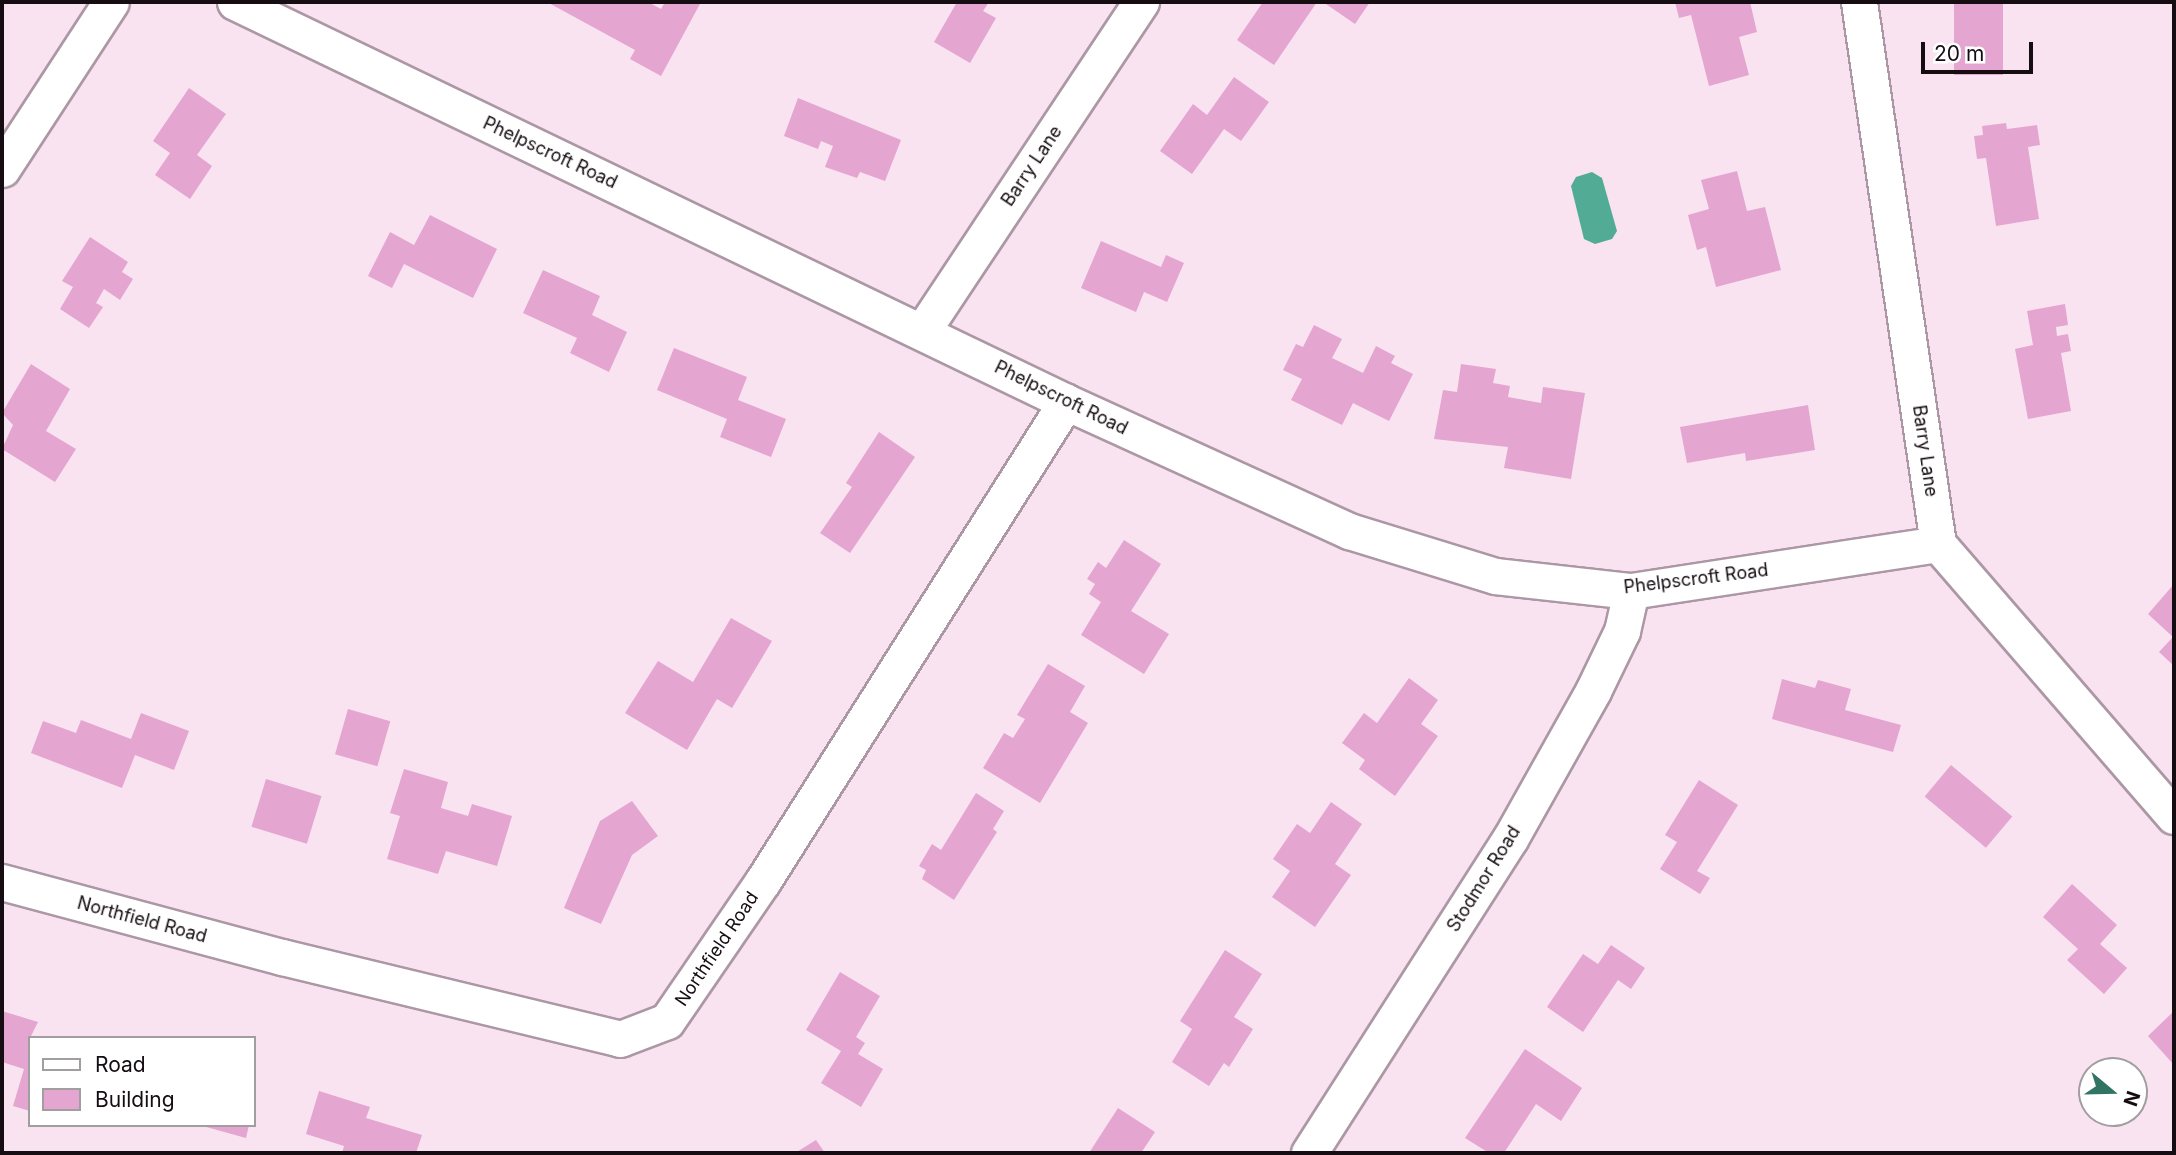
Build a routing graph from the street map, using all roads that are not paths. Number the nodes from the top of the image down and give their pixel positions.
1 (111, 2) edge
2 (234, 2) edge
3 (1141, 2) edge
4 (1859, 2) edge
5 (2, 170) edge
6 (923, 330) junction
7 (1066, 402) junction
8 (1938, 544) junction
9 (1631, 591) junction
10 (2174, 816) edge
11 (2, 882) edge
12 (1309, 1153) edge

1 - 5 street
2 - 6 street, Phelpscroft Road
3 - 6 street, Barry Lane
4 - 8 street, Barry Lane
6 - 7 street, Phelpscroft Road
7 - 9 street, Phelpscroft Road
7 - 11 street, Northfield Road
8 - 9 street, Phelpscroft Road
8 - 10 street
9 - 12 street, Stodmor Road

